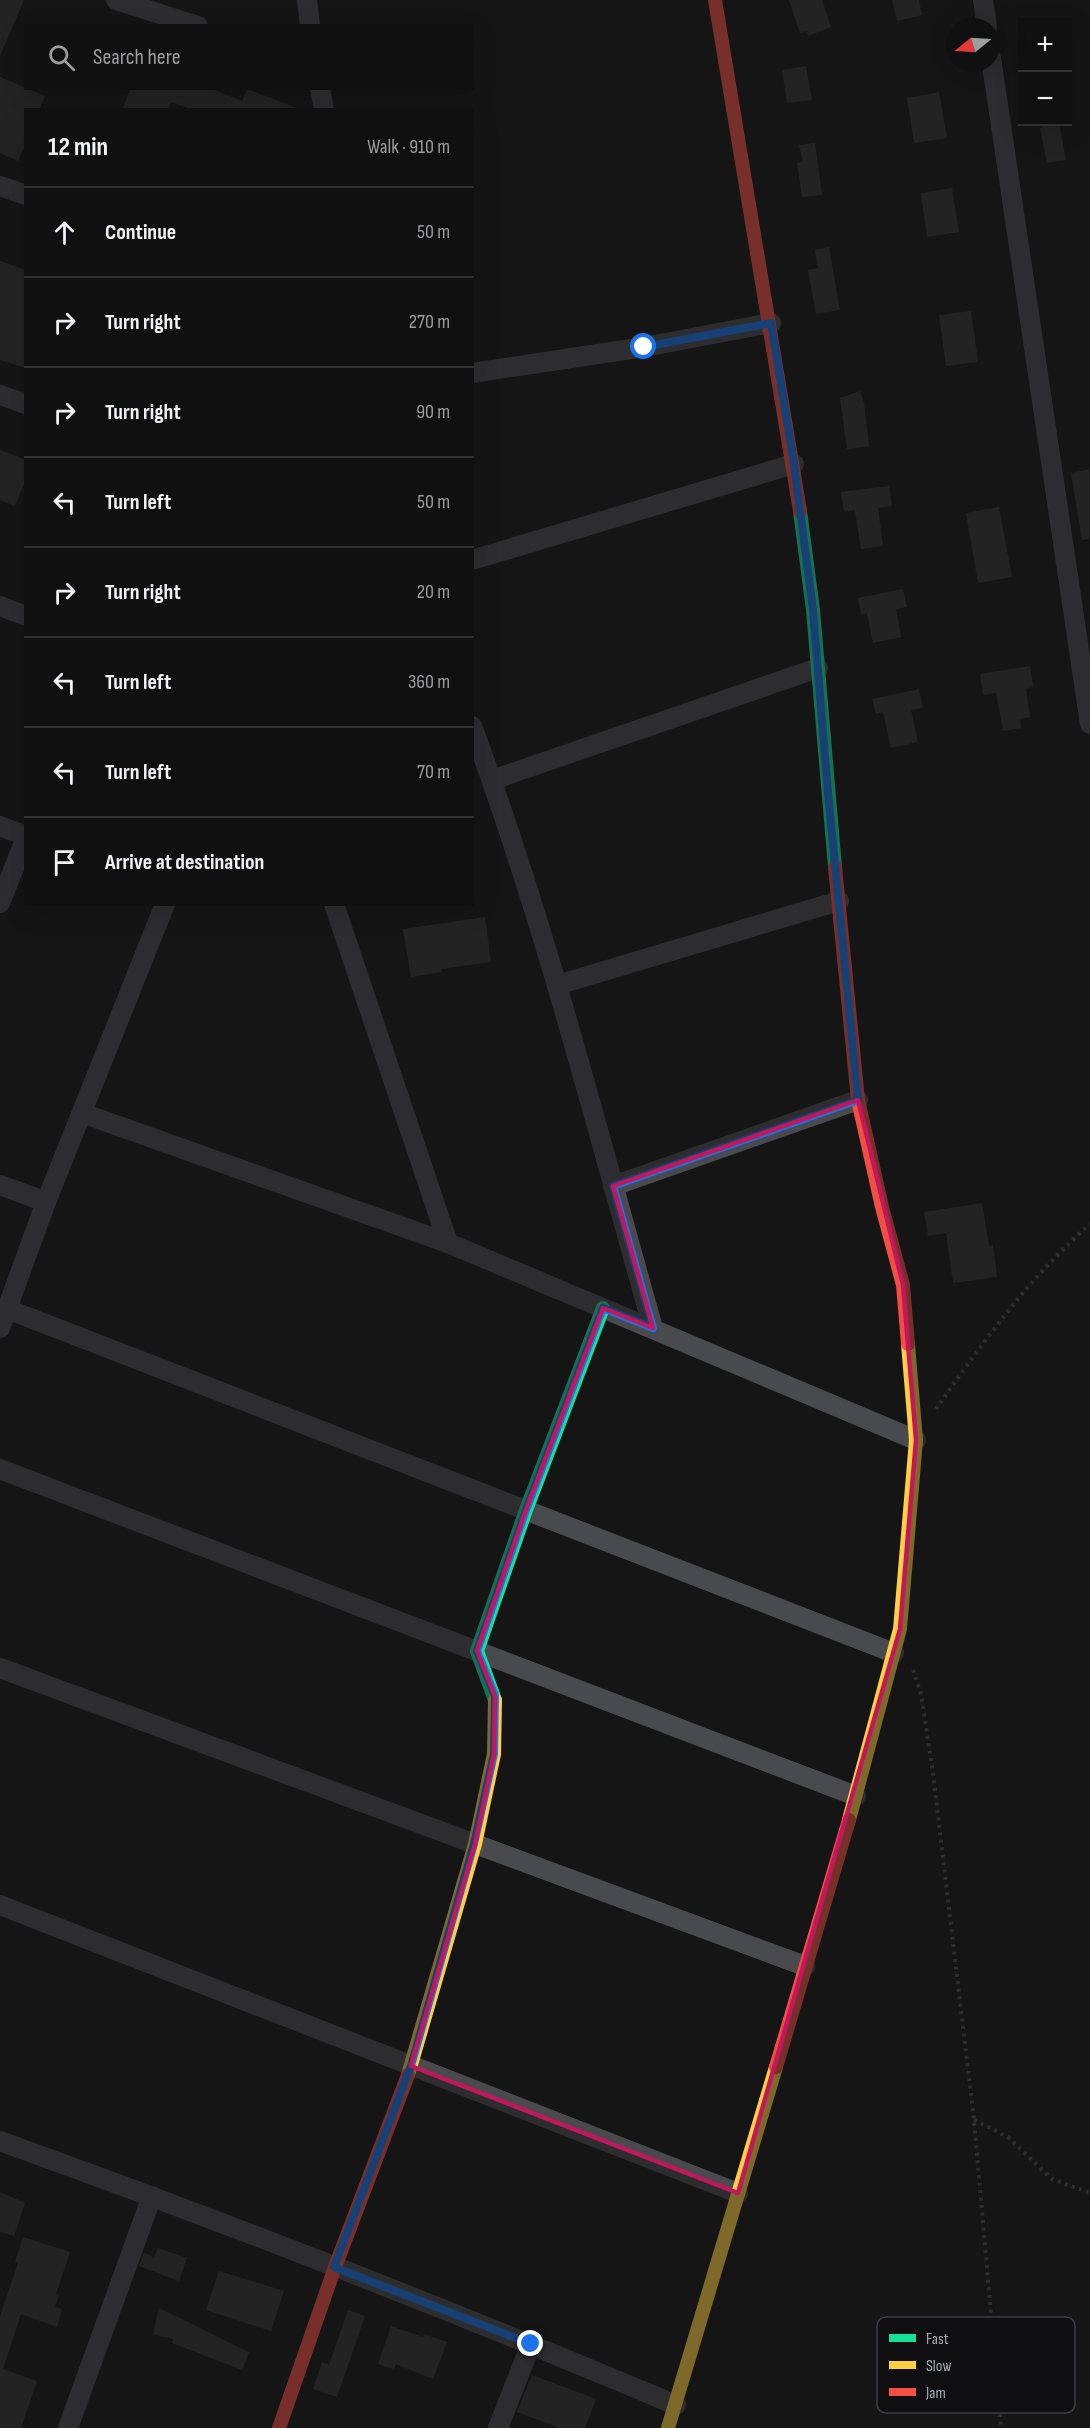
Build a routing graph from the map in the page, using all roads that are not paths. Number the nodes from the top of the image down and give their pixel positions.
1 (116, 0) edge
2 (307, 0) edge
3 (715, 0) edge
4 (983, 0) edge
5 (986, 18) edge
6 (192, 24) edge
7 (310, 24) edge
8 (993, 72) edge
9 (320, 90) edge
10 (324, 108) edge
11 (0, 186) edge
12 (24, 194) edge
13 (771, 323) junction
14 (474, 373) edge
15 (0, 395) edge
16 (24, 403) edge
17 (794, 464) junction
18 (474, 559) edge
19 (0, 606) edge
20 (24, 615) edge
21 (818, 668) junction
22 (1090, 724) edge
23 (474, 731) edge
24 (492, 780) junction
25 (0, 826) edge
26 (24, 836) edge
27 (24, 842) edge
28 (839, 901) junction
29 (0, 903) edge
30 (164, 906) edge
31 (335, 906) edge
32 (557, 985) junction
33 (858, 1100) junction
34 (82, 1113) junction
35 (0, 1185) edge
36 (613, 1186) junction
37 (46, 1202) junction
38 (448, 1243) junction
39 (603, 1308) junction
40 (7, 1309) junction
41 (0, 1328) edge
42 (653, 1328) junction
43 (916, 1440) junction
44 (0, 1469) edge
45 (526, 1510) junction
46 (477, 1651) junction
47 (902, 1657) junction
48 (0, 1668) edge
49 (856, 1796) junction
50 (474, 1844) junction
51 (0, 1905) edge
52 (805, 1966) junction
53 (411, 2066) junction
54 (0, 2141) edge
55 (738, 2193) junction
56 (152, 2196) junction
57 (334, 2267) junction
58 (531, 2344) junction
59 (676, 2405) junction
60 (68, 2428) edge
61 (279, 2428) edge
62 (498, 2428) edge
63 (668, 2428) edge

1 - 6 street
2 - 7 street
3 - 13 street
4 - 5 street
8 - 22 street
9 - 10 street
11 - 12 street
13 - 14 street
13 - 17 street
15 - 16 street
17 - 18 street
17 - 21 street
19 - 20 street
21 - 24 street
21 - 28 street
23 - 24 street
24 - 32 street
25 - 26 street
27 - 29 street
28 - 32 street
28 - 33 street
30 - 34 street
31 - 38 street
32 - 36 street
33 - 36 street
33 - 43 street
34 - 37 street
34 - 38 street
35 - 37 street
36 - 42 street
37 - 40 street
38 - 39 street
39 - 42 street
39 - 45 street
40 - 41 street
40 - 45 street
42 - 43 street
43 - 47 street
44 - 46 street
45 - 46 street
45 - 47 street
46 - 49 street
46 - 50 street
47 - 49 street
48 - 50 street
49 - 52 street
50 - 52 street
50 - 53 street
51 - 53 street
52 - 55 street
53 - 55 street
53 - 57 street
54 - 56 street
55 - 59 street
56 - 57 street
56 - 60 street
57 - 58 street
57 - 61 street
58 - 59 street
58 - 62 street
59 - 63 street

